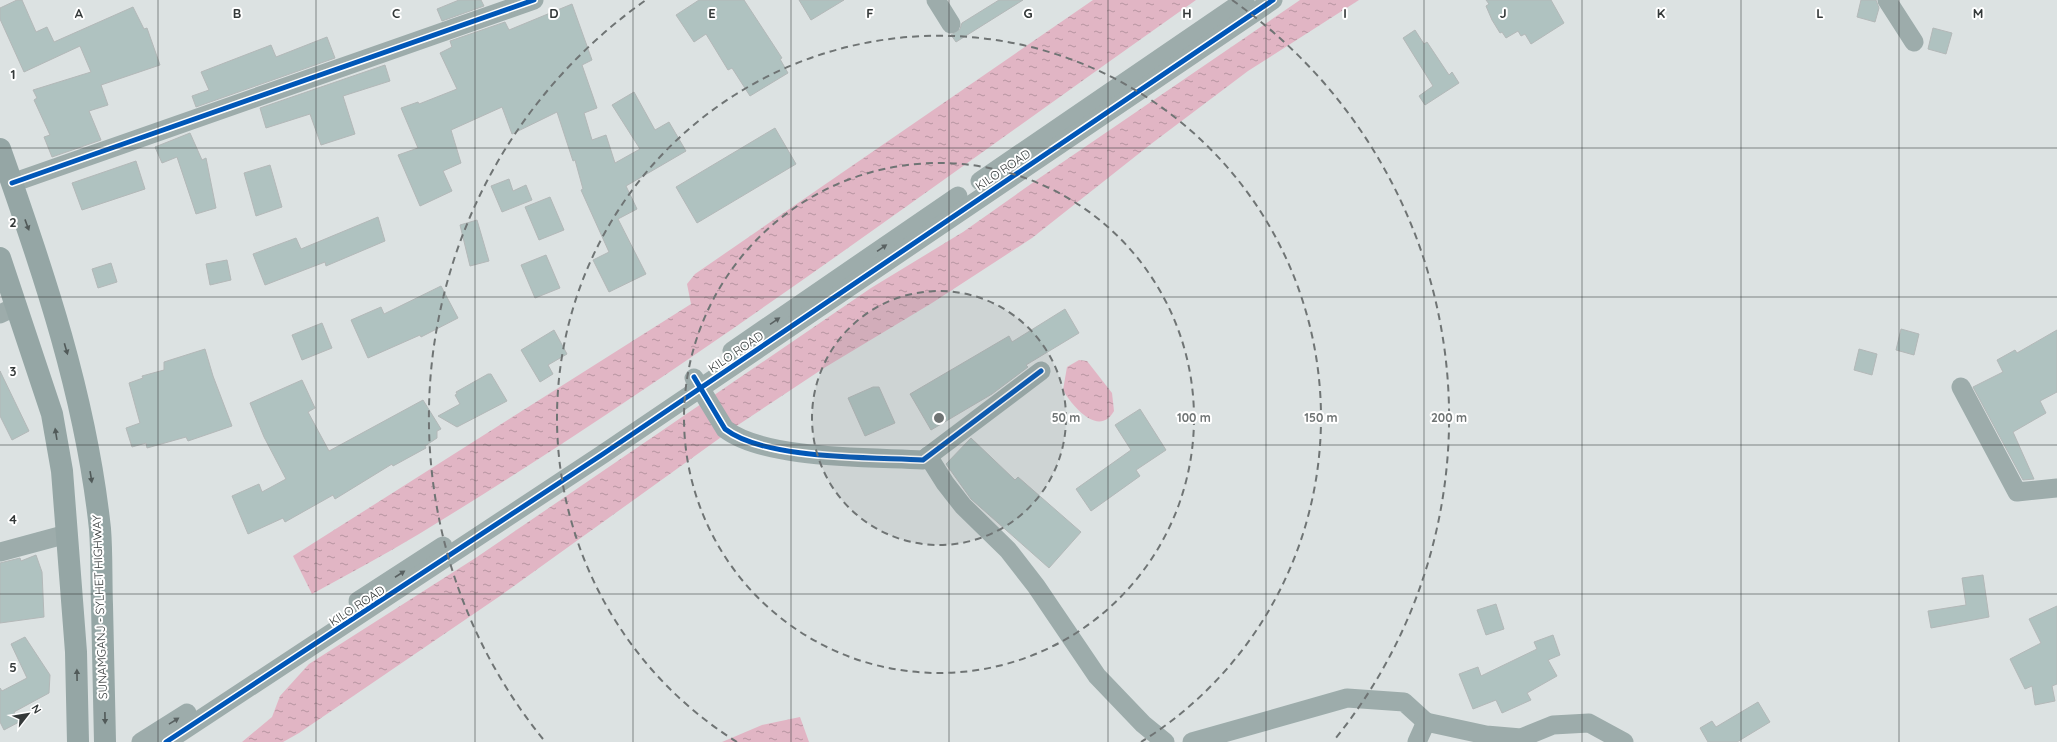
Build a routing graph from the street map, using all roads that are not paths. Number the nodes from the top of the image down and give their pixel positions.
1 (534, 0) edge
2 (936, 0) edge
3 (1245, 0) edge
4 (1273, 0) edge
5 (1887, 0) edge
6 (951, 24) dead end
7 (1914, 42) dead end
8 (0, 149) edge
9 (12, 183) junction
10 (0, 258) edge
11 (8, 310) edge
12 (1041, 371) dead end
13 (697, 382) junction
14 (1961, 387) dead end
15 (928, 456) junction
16 (2057, 488) edge
17 (67, 534) junction
18 (0, 552) edge
19 (1426, 722) junction
20 (78, 742) edge
21 (105, 742) edge
22 (141, 742) edge
23 (166, 742) edge
24 (1165, 742) edge
25 (1192, 742) edge
26 (1417, 742) edge
27 (1624, 742) edge

1 - 9 street
2 - 6 street
13 -> 3 street, KILO ROAD
4 - 13 street, KILO ROAD
5 - 7 street
8 - 9 main road, SUNAMGANJ - SYLHET HIGHWAY
9 -> 21 main road, SUNAMGANJ - SYLHET HIGHWAY
10 - 11 main road
17 -> 11 main road
12 - 15 street
13 - 15 street
22 -> 13 street, KILO ROAD
13 - 23 street, KILO ROAD
14 - 16 street
15 - 24 street
17 - 18 street
20 -> 17 main road
19 - 25 street
19 - 26 street
19 - 27 street

